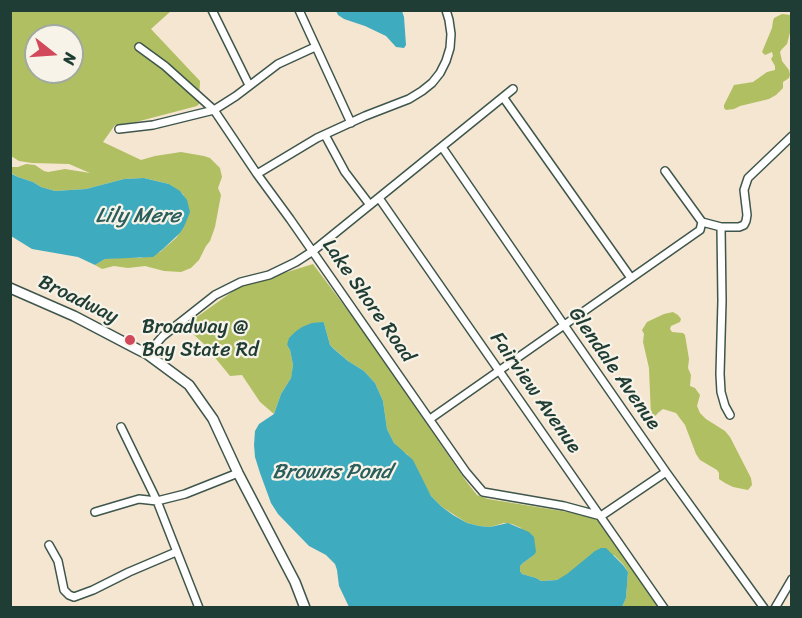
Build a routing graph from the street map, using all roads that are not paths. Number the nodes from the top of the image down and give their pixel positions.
1 (212, 10) edge
2 (299, 10) edge
3 (446, 10) edge
4 (315, 47) junction
5 (139, 48) dead end
6 (249, 86) junction
7 (513, 89) dead end
8 (503, 97) junction
9 (214, 110) junction
10 (351, 123) junction
11 (119, 129) dead end
12 (325, 135) junction
13 (792, 136) edge
14 (442, 147) junction
15 (665, 171) dead end
16 (256, 174) junction
17 (379, 198) junction
18 (370, 205) junction
19 (702, 222) junction
20 (721, 227) junction
21 (313, 251) junction
22 (631, 278) junction
23 (10, 288) edge
24 (564, 325) junction
25 (147, 354) junction
26 (499, 370) junction
27 (730, 415) dead end
28 (430, 419) junction
29 (121, 427) dead end
30 (238, 472) junction
31 (666, 472) junction
32 (157, 501) junction
33 (95, 512) dead end
34 (601, 516) junction
35 (49, 545) dead end
36 (176, 552) junction
37 (792, 579) edge
38 (199, 608) edge
39 (305, 608) edge
40 (664, 608) edge
41 (764, 608) edge
42 (775, 608) edge

1 - 6 street
2 - 4 street
3 - 10 street
4 - 6 street
4 - 10 street
5 - 9 street, Lake Shore Road
6 - 9 street
7 - 8 street
8 - 14 street
8 - 22 street
9 - 11 street
9 - 16 street, Lake Shore Road
10 - 12 street
12 - 16 street
12 - 18 street
13 - 20 street
14 - 17 street
14 - 24 street, Glendale Avenue
15 - 19 street
16 - 21 street, Lake Shore Road
17 - 18 street
17 - 26 street, Fairview Avenue
18 - 21 street
19 - 20 street
19 - 22 street
20 - 27 street
21 - 25 street
21 - 28 street, Lake Shore Road
22 - 24 street
23 - 25 main road, Broadway
24 - 26 street
24 - 31 street, Glendale Avenue
25 - 30 main road, Broadway
26 - 28 street
26 - 34 street, Fairview Avenue
28 - 34 street, Lake Shore Road
29 - 32 street
30 - 32 street
30 - 39 main road, Broadway
31 - 34 street
31 - 41 street, Glendale Avenue
32 - 33 street
32 - 36 street
34 - 40 street, Fairview Avenue
35 - 36 street
36 - 38 street
37 - 42 street

